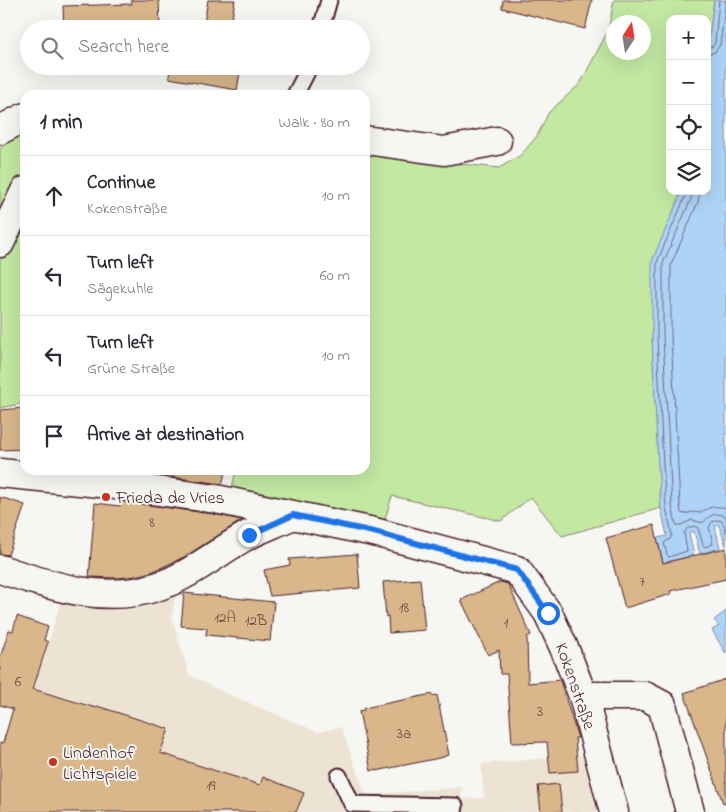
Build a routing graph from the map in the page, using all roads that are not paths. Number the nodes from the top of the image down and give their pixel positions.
1 (329, 0) edge
2 (323, 20) edge
3 (305, 75) edge
4 (298, 90) edge
5 (20, 120) edge
6 (0, 130) edge
7 (370, 141) edge
8 (497, 141) dead end
9 (20, 201) edge
10 (0, 243) edge
11 (0, 473) edge
12 (293, 515) junction
13 (0, 569) edge
14 (583, 696) junction
15 (339, 776) dead end
16 (454, 812) edge
17 (614, 812) edge
18 (690, 812) edge

1 - 2 lane
3 - 4 lane
5 - 6 street
7 - 8 street
9 - 10 street
11 - 12 street
12 - 13 street
12 - 14 street, Kokenstraße
14 - 17 street, Kokenstraße
14 - 18 street
15 - 16 lane

